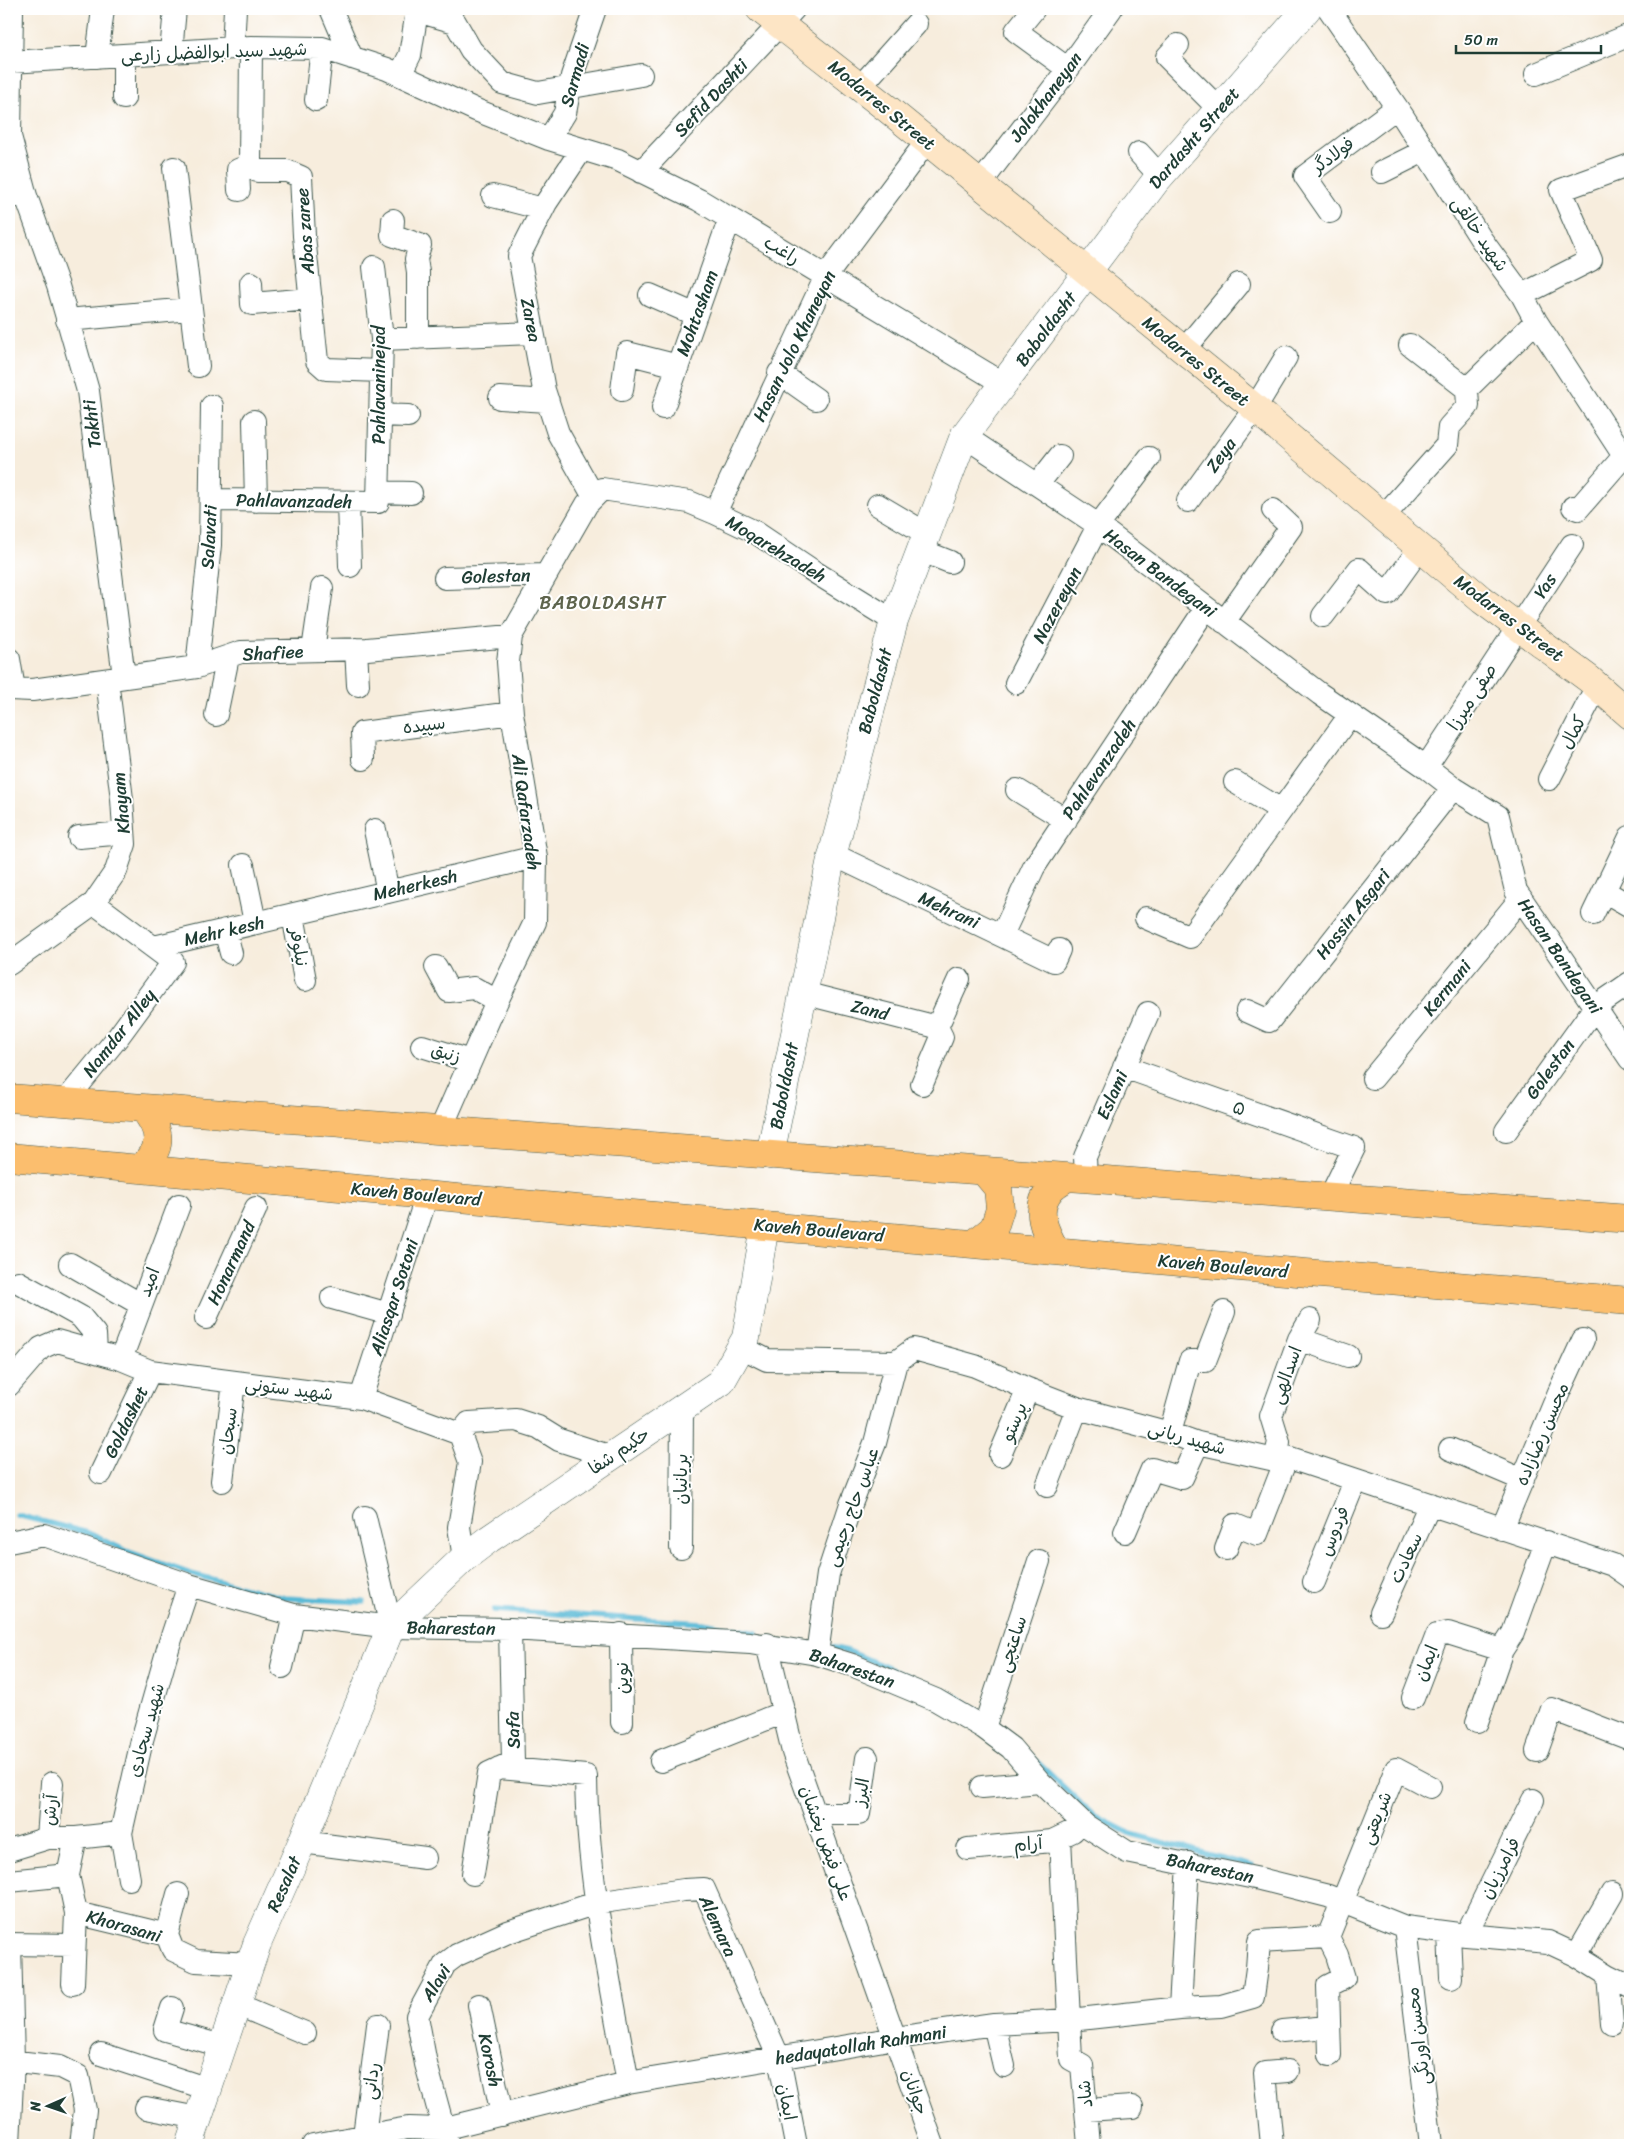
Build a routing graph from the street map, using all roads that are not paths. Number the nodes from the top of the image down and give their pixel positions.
1 (12, 9) edge
2 (103, 9) edge
3 (175, 9) edge
4 (235, 9) edge
5 (331, 9) edge
6 (595, 9) edge
7 (1034, 9) edge
8 (1111, 9) edge
9 (1307, 9) edge
10 (1329, 9) edge
11 (778, 14) edge
12 (916, 24) dead end
13 (1630, 35) edge
14 (1178, 45) dead end
15 (242, 48) junction
16 (322, 48) junction
17 (171, 52) junction
18 (124, 55) junction
19 (97, 57) junction
20 (352, 58) junction
21 (11, 62) junction
22 (1068, 69) junction
23 (1536, 74) dead end
24 (400, 75) junction
25 (641, 75) dead end
26 (860, 87) junction
27 (569, 89) junction
28 (124, 98) dead end
29 (316, 100) dead end
30 (1396, 108) junction
31 (1219, 109) junction
32 (549, 139) junction
33 (927, 141) junction
34 (582, 149) junction
35 (1424, 151) junction
36 (1139, 153) dead end
37 (1630, 164) edge
38 (250, 165) junction
39 (174, 168) dead end
40 (641, 172) junction
41 (1382, 172) dead end
42 (1160, 176) junction
43 (980, 184) junction
44 (239, 190) dead end
45 (17, 196) edge
46 (493, 196) dead end
47 (543, 209) junction
48 (1330, 212) dead end
49 (730, 218) junction
50 (393, 220) dead end
51 (374, 267) dead end
52 (1089, 273) junction
53 (826, 276) junction
54 (251, 283) dead end
55 (1239, 284) dead end
56 (650, 295) dead end
57 (1522, 295) junction
58 (311, 299) junction
59 (190, 309) junction
60 (696, 315) junction
61 (67, 320) junction
62 (1536, 321) junction
63 (534, 333) junction
64 (418, 338) junction
65 (382, 339) junction
66 (1410, 345) dead end
67 (1184, 350) junction
68 (1286, 357) dead end
69 (198, 366) dead end
70 (678, 366) junction
71 (381, 371) junction
72 (779, 373) junction
73 (1004, 384) junction
74 (1467, 389) junction
75 (622, 390) dead end
76 (500, 398) dead end
77 (816, 399) dead end
78 (548, 401) junction
79 (212, 406) dead end
80 (663, 408) dead end
81 (1254, 408) junction
82 (380, 415) junction
83 (408, 416) dead end
84 (254, 421) dead end
85 (964, 436) junction
86 (1060, 456) dead end
87 (1627, 457) edge
88 (1149, 458) dead end
89 (1038, 484) junction
90 (411, 493) dead end
91 (378, 497) junction
92 (594, 497) junction
93 (211, 500) junction
94 (256, 501) junction
95 (1188, 501) dead end
96 (348, 502) junction
97 (878, 505) dead end
98 (1573, 507) dead end
99 (1273, 510) dead end
100 (715, 512) junction
101 (1383, 517) junction
102 (1098, 526) junction
103 (924, 542) junction
104 (1572, 545) dead end
105 (1420, 548) junction
106 (950, 562) dead end
107 (350, 566) dead end
108 (546, 575) junction
109 (445, 578) dead end
110 (322, 588) dead end
111 (1206, 608) junction
112 (1323, 616) dead end
113 (894, 621) junction
114 (1224, 622) junction
115 (1518, 627) junction
116 (511, 636) junction
117 (356, 649) junction
118 (313, 650) junction
119 (228, 657) junction
120 (9, 659) edge
121 (197, 668) junction
122 (116, 678) junction
123 (1016, 683) dead end
124 (358, 685) dead end
125 (1597, 686) junction
126 (11, 689) edge
127 (512, 713) junction
128 (216, 715) dead end
129 (1350, 715) junction
130 (1630, 715) edge
131 (363, 759) dead end
132 (1426, 767) junction
133 (1549, 779) dead end
134 (1235, 782) dead end
135 (1453, 788) junction
136 (1017, 790) dead end
137 (1281, 810) junction
138 (1066, 820) junction
139 (375, 830) dead end
140 (124, 833) junction
141 (79, 837) dead end
142 (1630, 837) edge
143 (832, 854) junction
144 (536, 857) junction
145 (243, 865) dead end
146 (1604, 891) junction
147 (388, 892) junction
148 (1521, 898) junction
149 (94, 903) junction
150 (1630, 906) edge
151 (1592, 914) dead end
152 (293, 915) junction
153 (1146, 918) dead end
154 (255, 922) junction
155 (225, 930) junction
156 (1002, 935) junction
157 (154, 947) junction
158 (1059, 950) dead end
159 (230, 952) dead end
160 (9, 964) edge
161 (436, 967) dead end
162 (959, 979) dead end
163 (305, 980) dead end
164 (1630, 983) edge
165 (803, 993) junction
166 (496, 1001) junction
167 (1595, 1007) junction
168 (1246, 1010) dead end
169 (1148, 1013) dead end
170 (937, 1026) junction
171 (422, 1046) dead end
172 (1630, 1059) edge
173 (470, 1061) junction
174 (1124, 1067) junction
175 (1373, 1078) dead end
176 (922, 1084) dead end
177 (11, 1100) edge
178 (64, 1102) junction
179 (143, 1108) junction
180 (440, 1130) junction
181 (1506, 1131) dead end
182 (770, 1155) junction
183 (9, 1160) edge
184 (139, 1169) junction
185 (984, 1171) junction
186 (1077, 1178) junction
187 (427, 1195) junction
188 (1330, 1196) junction
189 (179, 1205) dead end
190 (256, 1208) dead end
191 (1630, 1219) edge
192 (765, 1226) junction
193 (974, 1244) junction
194 (1056, 1251) junction
195 (70, 1264) dead end
196 (18, 1282) dead end
197 (332, 1298) dead end
198 (1630, 1301) edge
199 (140, 1304) junction
200 (1224, 1312) dead end
201 (389, 1314) junction
202 (206, 1318) dead end
203 (1583, 1340) dead end
204 (741, 1347) junction
205 (96, 1352) junction
206 (1348, 1356) dead end
207 (121, 1359) junction
208 (896, 1362) junction
209 (150, 1371) junction
210 (234, 1382) junction
211 (9, 1385) edge
212 (1028, 1389) junction
213 (361, 1398) junction
214 (1077, 1408) junction
215 (682, 1409) junction
216 (1170, 1433) junction
217 (460, 1434) junction
218 (1198, 1443) junction
219 (1450, 1449) dead end
220 (1000, 1455) dead end
221 (612, 1456) junction
222 (1281, 1458) junction
223 (101, 1473) dead end
224 (1355, 1480) junction
225 (1523, 1480) junction
226 (222, 1481) dead end
227 (1047, 1486) dead end
228 (1430, 1504) junction
229 (365, 1517) dead end
230 (1502, 1528) junction
231 (1125, 1532) dead end
232 (9, 1542) edge
233 (1546, 1542) junction
234 (681, 1548) dead end
235 (1226, 1548) dead end
236 (464, 1558) junction
237 (1039, 1561) dead end
238 (1630, 1577) edge
239 (1314, 1582) dead end
240 (190, 1585) junction
241 (1381, 1613) dead end
242 (294, 1615) junction
243 (391, 1627) junction
244 (510, 1629) junction
245 (622, 1634) junction
246 (767, 1644) junction
247 (818, 1648) junction
248 (1502, 1650) junction
249 (282, 1666) dead end
250 (1413, 1698) dead end
251 (784, 1712) junction
252 (987, 1720) junction
253 (622, 1722) dead end
254 (1477, 1722) dead end
255 (1630, 1739) edge
256 (1537, 1751) dead end
257 (867, 1758) dead end
258 (661, 1761) dead end
259 (500, 1768) junction
260 (1040, 1782) junction
261 (52, 1783) dead end
262 (982, 1787) dead end
263 (1430, 1787) dead end
264 (1533, 1800) dead end
265 (815, 1814) junction
266 (1086, 1825) junction
267 (121, 1833) junction
268 (48, 1838) junction
269 (76, 1838) junction
270 (1060, 1838) junction
271 (302, 1842) junction
272 (968, 1849) dead end
273 (9, 1850) edge
274 (425, 1858) dead end
275 (1188, 1863) junction
276 (473, 1874) dead end
277 (68, 1875) junction
278 (129, 1878) dead end
279 (9, 1881) edge
280 (1612, 1893) dead end
281 (178, 1894) dead end
282 (1345, 1896) junction
283 (596, 1903) junction
284 (76, 1913) junction
285 (1405, 1927) junction
286 (1464, 1930) junction
287 (167, 1935) junction
288 (1328, 1937) junction
289 (9, 1944) edge
290 (73, 1944) junction
291 (1578, 1950) junction
292 (251, 1964) junction
293 (1608, 1975) junction
294 (1450, 1978) dead end
295 (72, 1984) dead end
296 (1630, 1986) edge
297 (236, 2004) junction
298 (479, 2005) dead end
299 (172, 2008) dead end
300 (1180, 2008) junction
301 (1070, 2020) junction
302 (1612, 2023) dead end
303 (994, 2024) junction
304 (378, 2025) dead end
305 (1328, 2028) junction
306 (1282, 2031) dead end
307 (305, 2033) dead end
308 (896, 2038) junction
309 (222, 2046) junction
310 (101, 2054) dead end
311 (1330, 2056) dead end
312 (779, 2058) junction
313 (11, 2061) edge
314 (1004, 2066) dead end
315 (1288, 2071) dead end
316 (628, 2083) junction
317 (208, 2090) junction
318 (1132, 2107) dead end
319 (146, 2108) dead end
320 (1087, 2110) junction
321 (502, 2115) junction
322 (198, 2118) junction
323 (364, 2136) junction
324 (445, 2137) edge
325 (9, 2144) edge
326 (323, 2144) edge
327 (81, 2145) edge
328 (189, 2145) edge
329 (796, 2145) edge
330 (933, 2145) edge
331 (1089, 2145) edge
332 (1272, 2145) edge
333 (1431, 2145) edge

1 - 21 street, Takhti
2 - 19 street
3 - 17 street
4 - 15 street
5 - 20 street
6 - 27 street, Sarmadi
7 - 22 street
8 - 22 street, Jolokhaneyan
9 - 31 street, Dardasht Street
10 - 30 street, شهید خالقی
11 - 26 main road, Modarres Street
11 - 40 street, Sefid Dashti
12 - 26 street
13 - 23 street
14 - 31 street
15 - 16 street, شهید سید ابوالفضل زارعی
15 - 17 street, شهید سید ابوالفضل زارعی
15 - 38 street
16 - 20 street, شهید سید ابوالفضل زارعی
16 - 29 street
17 - 18 street, شهید سید ابوالفضل زارعی
18 - 19 street, شهید سید ابوالفضل زارعی
18 - 28 street
19 - 21 street, شهید سید ابوالفضل زارعی
20 - 24 street, شهید سید ابوالفضل زارعی
21 - 45 street, Takhti
22 - 43 street, Jolokhaneyan
24 - 27 street
24 - 32 street, شهید سید ابوالفضل زارعی
25 - 27 street
26 - 33 main road, Modarres Street
27 - 32 street, Sarmadi
30 - 35 street, شهید خالقی
30 - 48 street, فولادگر
31 - 42 street, Dardasht Street
32 - 34 street, راغب
33 - 43 main road, Modarres Street
33 - 53 street, Hasan Jolo Khaneyan
34 - 40 street, راغب
34 - 47 street, Zarea
35 - 41 street
35 - 57 street, شهید خالقی
36 - 42 street
37 - 57 street
38 - 44 street
38 - 58 street, Abas zaree
39 - 59 street
40 - 49 street, راغب
42 - 52 street, Dardasht Street
43 - 52 main road, Modarres Street
45 - 61 street, Takhti
46 - 47 street
47 - 63 street, Zarea
49 - 53 street, راغب
49 - 60 street, Mohtasham
50 - 64 street
51 - 65 street, Pahlavaninejad
52 - 67 main road, Modarres Street
52 - 73 street, Baboldasht
53 - 72 street, Hasan Jolo Khaneyan
53 - 73 street, راغب
54 - 58 street
55 - 67 street
56 - 60 street
57 - 62 street, شهید خالقی
58 - 71 street, Abas zaree
59 - 61 street
59 - 69 street
60 - 70 street, Mohtasham
61 - 122 street, Takhti
62 - 74 street
62 - 87 street, شهید خالقی
63 - 64 street
63 - 78 street, Zarea
64 - 65 street
65 - 71 street, Pahlavaninejad
66 - 74 street
67 - 81 main road, Modarres Street
68 - 81 street, Zeya
70 - 75 street
70 - 80 street, Mohtasham
71 - 82 street, Pahlavaninejad
72 - 77 street
72 - 100 street, Hasan Jolo Khaneyan
73 - 85 street, Baboldasht
74 - 101 street
76 - 78 street
78 - 92 street, Zarea
79 - 93 street, Salavati
81 - 95 street, Zeya
81 - 101 main road, Modarres Street
82 - 83 street
82 - 91 street, Pahlavaninejad
84 - 94 street
85 - 89 street, Hasan Bandegani
85 - 103 street, Baboldasht
86 - 89 street
87 - 98 street
88 - 102 street, Nazereyan
89 - 102 street, Hasan Bandegani
90 - 91 street, Pahlavanzadeh
91 - 96 street, Pahlavanzadeh
92 - 100 street, Moqarehzadeh
92 - 108 street, Ali Qafarzadeh
93 - 94 street, Pahlavanzadeh
93 - 121 street, Salavati
94 - 96 street, Pahlavanzadeh
96 - 107 street
97 - 103 street
99 - 114 street
100 - 113 street, Moqarehzadeh
101 - 105 main road, Modarres Street
102 - 111 street, Hasan Bandegani
102 - 123 street, Nazereyan
103 - 106 street
103 - 113 street, Baboldasht
104 - 115 street, Yas
105 - 112 street
105 - 115 main road, Modarres Street
108 - 109 street, Golestan
108 - 116 street, Ali Qafarzadeh
110 - 118 street
111 - 114 street, Hasan Bandegani
111 - 138 street, Pahlevanzadeh
113 - 143 street, Baboldasht
114 - 129 street, Hasan Bandegani
115 - 125 main road, Modarres Street
115 - 132 street, صفی میرزا
116 - 117 street, Shafiee
116 - 127 street, Ali Qafarzadeh
117 - 118 street, Shafiee
117 - 124 street
118 - 119 street, Shafiee
119 - 121 street, Shafiee
119 - 128 street
120 - 126 street
121 - 122 street, Shafiee
122 - 126 street, Shafiee
122 - 140 street, Khayam
125 - 130 main road, Modarres Street
125 - 133 street, کمال
127 - 131 street, سپیده
127 - 144 street, Ali Qafarzadeh
129 - 132 street, Hasan Bandegani
129 - 137 street
132 - 135 street, Hasan Bandegani
134 - 137 street
135 - 148 street, Hasan Bandegani
135 - 168 street, Hossin Asgari
136 - 138 street
137 - 153 street
138 - 156 street, Pahlevanzadeh
139 - 147 street
140 - 141 street
140 - 149 street, Khayam
142 - 146 street
143 - 156 street, Mehrani
143 - 165 street, Baboldasht
144 - 147 street, Meherkesh
144 - 166 street, Ali Qafarzadeh
145 - 154 street
146 - 150 street
146 - 151 street
147 - 152 street, Meherkesh
148 - 167 street, Hasan Bandegani
148 - 175 street, Kermani
149 - 157 street
149 - 160 street, Khayam
152 - 154 street, Mehr kesh
152 - 163 street, نیلوفر
154 - 155 street, Mehr kesh
155 - 157 street, Mehr kesh
155 - 159 street
156 - 158 street, Mehrani
157 - 178 street, Namdar Alley
161 - 166 street
162 - 170 street
164 - 167 street, Golestan
165 - 170 street, Zand
165 - 182 street, Baboldasht
166 - 173 street, Ali Qafarzadeh
167 - 172 street, Hasan Bandegani
167 - 181 street, Golestan
169 - 174 street, Eslami
170 - 176 street
171 - 173 street, زنبق
173 - 180 street, Ali Qafarzadeh
174 - 186 street, Eslami
174 - 188 street, ۵
177 - 178 main road
178 - 179 main road
179 - 180 main road
179 - 184 main road
180 - 182 main road
182 - 185 main road
183 - 184 main road, Kaveh Boulevard
184 - 187 main road, Kaveh Boulevard
185 - 186 main road
185 - 193 main road
186 - 188 main road
186 - 194 main road
187 - 192 main road, Kaveh Boulevard
187 - 201 street, Aliasqar Sotoni
188 - 191 main road
189 - 199 street, امید
190 - 202 street, Honarmand
192 - 193 main road, Kaveh Boulevard
192 - 204 street, حکیم شفا
193 - 194 main road, Kaveh Boulevard
194 - 198 main road, Kaveh Boulevard
195 - 199 street
196 - 205 street
197 - 201 street
199 - 207 street, امید
200 - 216 street
201 - 213 street, Aliasqar Sotoni
203 - 225 street, محسن رضازاده
204 - 208 street
204 - 215 street, حکیم شفا
205 - 207 street, شهید ستونی
205 - 211 street, شهید ستونی
206 - 222 street, اسدالهی
207 - 209 street, شهید ستونی
208 - 212 street, شهید ربانی
208 - 247 street, عباس حاج رحیمی
209 - 210 street, شهید ستونی
209 - 223 street, Goldashet
210 - 213 street, شهید ستونی
210 - 226 street, سبحان
212 - 214 street, شهید ربانی
212 - 220 street, پرستو
213 - 217 street, شهید ستونی
214 - 216 street, شهید ربانی
214 - 227 street
215 - 221 street, حکیم شفا
215 - 234 street, بریانیان
216 - 218 street, شهید ربانی
217 - 221 street
217 - 236 street
218 - 222 street, شهید ربانی
218 - 231 street
219 - 225 street
221 - 236 street, حکیم شفا
222 - 224 street, شهید ربانی
222 - 235 street, اسدالهی
224 - 228 street, شهید ربانی
224 - 239 street, فردوس
225 - 230 street, محسن رضازاده
228 - 230 street, شهید ربانی
228 - 241 street, سعادت
229 - 243 street
230 - 233 street, شهید ربانی
232 - 240 street, Baharestan
233 - 238 street, شهید ربانی
233 - 248 street
236 - 243 street, حکیم شفا
237 - 252 street, ساعتچی
240 - 242 street, Baharestan
240 - 267 street, شهید سجادی
242 - 243 street, Baharestan
242 - 249 street
243 - 244 street, Baharestan
243 - 271 street, Resalat
244 - 245 street, Baharestan
244 - 259 street, Safa
245 - 246 street, Baharestan
245 - 253 street, نوین
246 - 247 street, Baharestan
246 - 251 street, علی فیض بخشان
247 - 252 street, Baharestan
248 - 250 street, ایمان
248 - 254 street
251 - 258 street
251 - 265 street, علی فیض بخشان
252 - 260 street, Baharestan
255 - 256 street
257 - 265 street, البرز
259 - 276 street, Safa
259 - 283 street
260 - 262 street
260 - 266 street, Baharestan
261 - 268 street, آرش
263 - 282 street, شریعتی
264 - 286 street, فرامرزیان
265 - 308 street, علی فیض بخشان
266 - 270 street, آرام
266 - 275 street, Baharestan
267 - 269 street
267 - 278 street, شهید سجادی
268 - 269 street
268 - 273 street
269 - 277 street
270 - 272 street, آرام
270 - 301 street
271 - 274 street
271 - 292 street, Resalat
275 - 282 street, Baharestan
275 - 300 street
277 - 279 street
277 - 284 street
280 - 291 street
281 - 287 street
282 - 285 street, Baharestan
282 - 288 street
283 - 312 street, Alemara
283 - 316 street
283 - 324 street, Alavi
284 - 287 street, Khorasani
284 - 290 street
285 - 286 street, Baharestan
285 - 333 street, محسن اورنگی
286 - 291 street, Baharestan
286 - 294 street
287 - 292 street, Khorasani
288 - 300 street, hedayatollah Rahmani
288 - 305 street
289 - 290 street
289 - 313 street
290 - 295 street
291 - 293 street, Baharestan
292 - 297 street, Resalat
293 - 296 street, Baharestan
293 - 302 street
297 - 307 street
297 - 309 street, Resalat
298 - 321 street, Korosh
299 - 309 street
300 - 301 street, hedayatollah Rahmani
301 - 303 street, hedayatollah Rahmani
301 - 320 street, شاد
303 - 308 street, hedayatollah Rahmani
303 - 314 street
304 - 323 street, ردانی
305 - 306 street
305 - 311 street
308 - 312 street, hedayatollah Rahmani
308 - 330 street, جوانان
309 - 317 street, Resalat
310 - 317 street
312 - 316 street, hedayatollah Rahmani
312 - 329 street, ایمان
313 - 325 street
313 - 327 street
315 - 332 street
316 - 321 street, hedayatollah Rahmani
317 - 322 street, Resalat
318 - 320 street
319 - 322 street
320 - 331 street, شاد
321 - 324 street, hedayatollah Rahmani
322 - 328 street, Resalat
323 - 324 street, hedayatollah Rahmani
323 - 326 street, hedayatollah Rahmani

